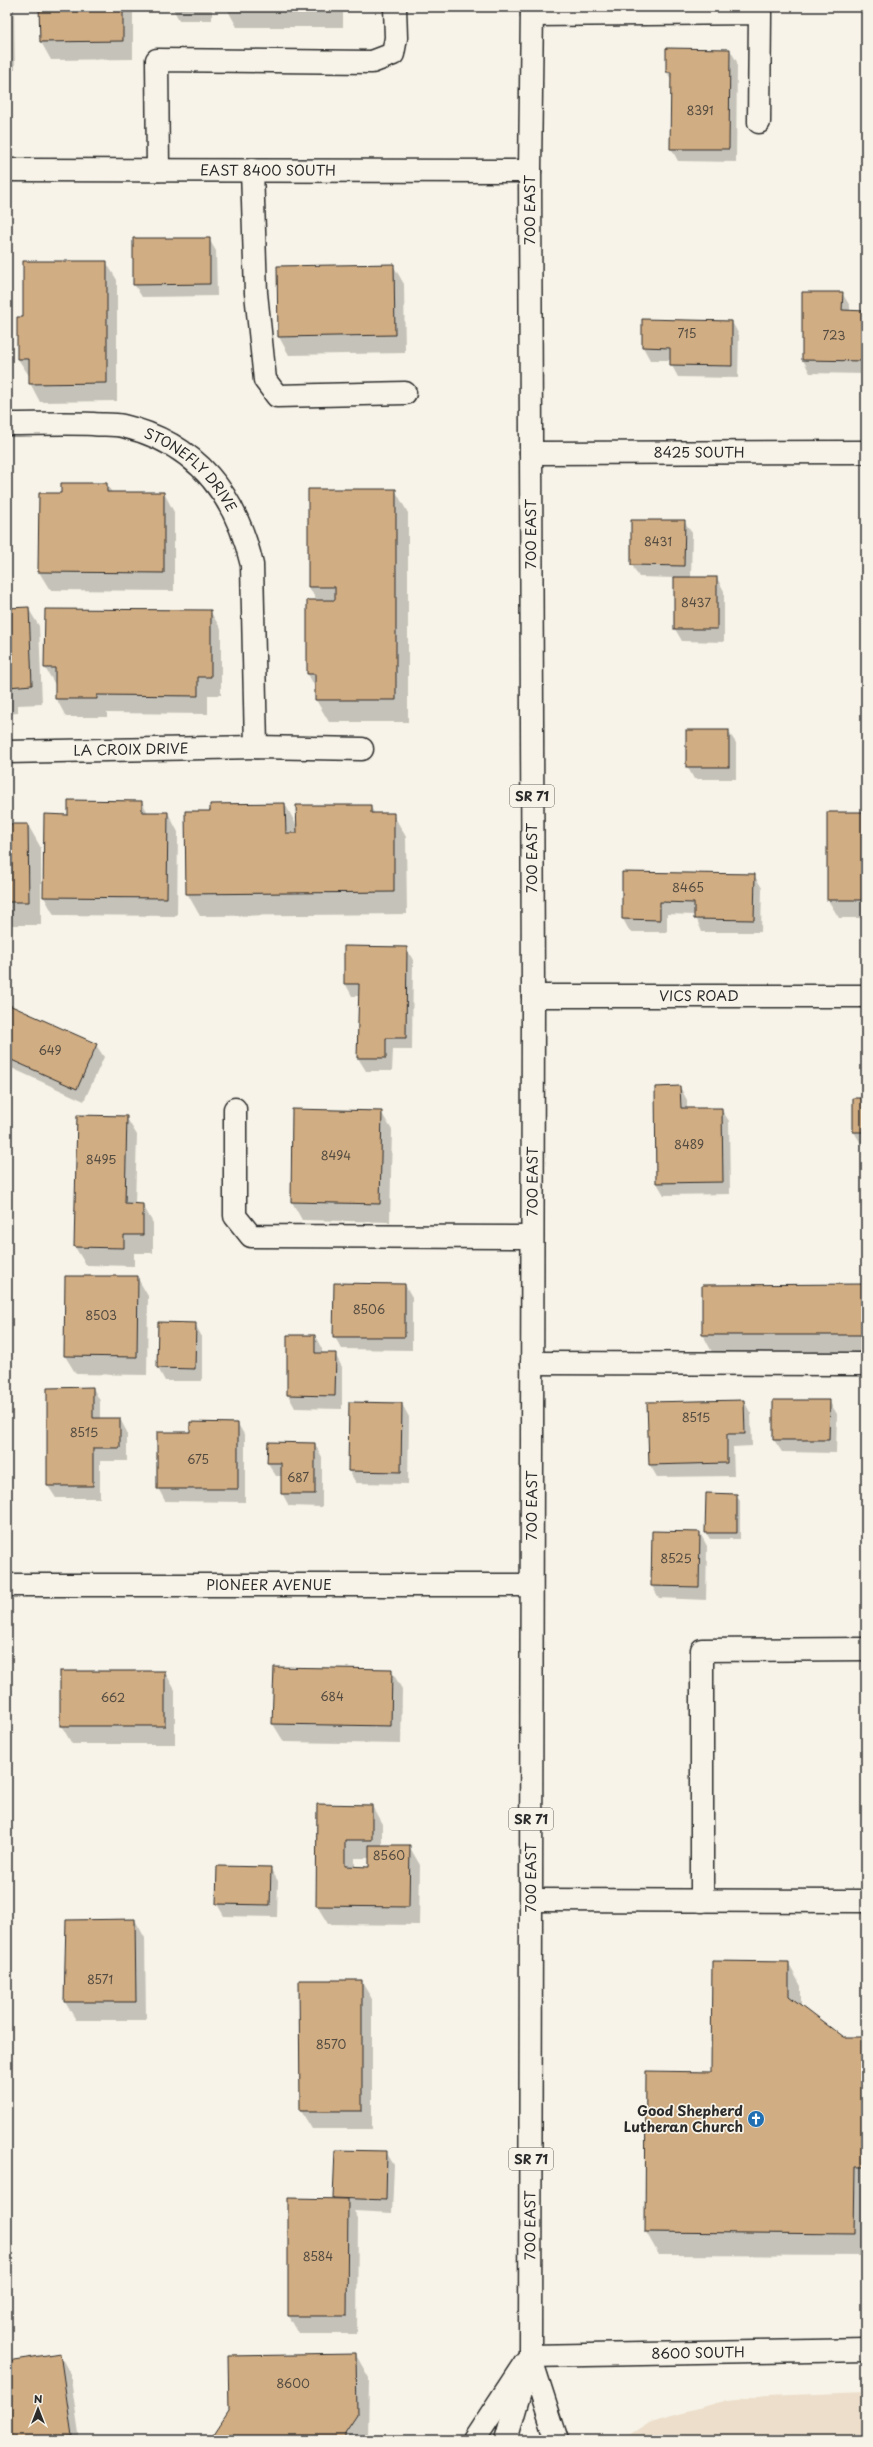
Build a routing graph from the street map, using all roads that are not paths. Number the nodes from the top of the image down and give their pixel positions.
1 (396, 7) edge
2 (532, 11) edge
3 (759, 122) dead end
4 (7, 170) edge
5 (158, 170) junction
6 (252, 170) junction
7 (530, 171) junction
8 (405, 393) dead end
9 (7, 424) edge
10 (866, 452) edge
11 (531, 454) junction
12 (256, 748) junction
13 (362, 749) dead end
14 (7, 752) edge
15 (533, 996) junction
16 (866, 996) edge
17 (235, 1109) dead end
18 (532, 1237) junction
19 (532, 1363) junction
20 (866, 1364) edge
21 (7, 1585) edge
22 (531, 1585) junction
23 (866, 1649) edge
24 (532, 1900) junction
25 (702, 1901) junction
26 (866, 1901) edge
27 (866, 2350) edge
28 (530, 2356) junction
29 (474, 2440) edge
30 (506, 2440) edge
31 (557, 2440) edge

1 - 5 main road
2 - 3 main road
2 - 7 main road, 700 EAST / SR 71
4 - 5 main road, EAST 8400 SOUTH
5 - 6 main road, EAST 8400 SOUTH
6 - 7 main road, EAST 8400 SOUTH
6 - 8 main road
7 - 11 main road, 700 EAST / SR 71
9 - 12 main road, STONEFLY DRIVE
10 - 11 main road, 8425 SOUTH
11 - 15 main road, 700 EAST / SR 71
12 - 13 main road
12 - 14 main road, LA CROIX DRIVE
15 - 16 main road, VICS ROAD
15 - 18 main road, 700 EAST / SR 71
17 - 18 main road
18 - 19 main road, 700 EAST / SR 71
19 - 20 main road
19 - 22 main road, 700 EAST / SR 71
21 - 22 main road, PIONEER AVENUE
22 - 24 main road, 700 EAST / SR 71
23 - 25 main road
24 - 25 main road
24 - 28 main road, 700 EAST / SR 71
25 - 26 main road
27 - 28 main road, 8600 SOUTH
28 - 29 main road
28 - 30 main road, 700 EAST / SR 71
28 - 31 main road, 700 EAST / SR 71

